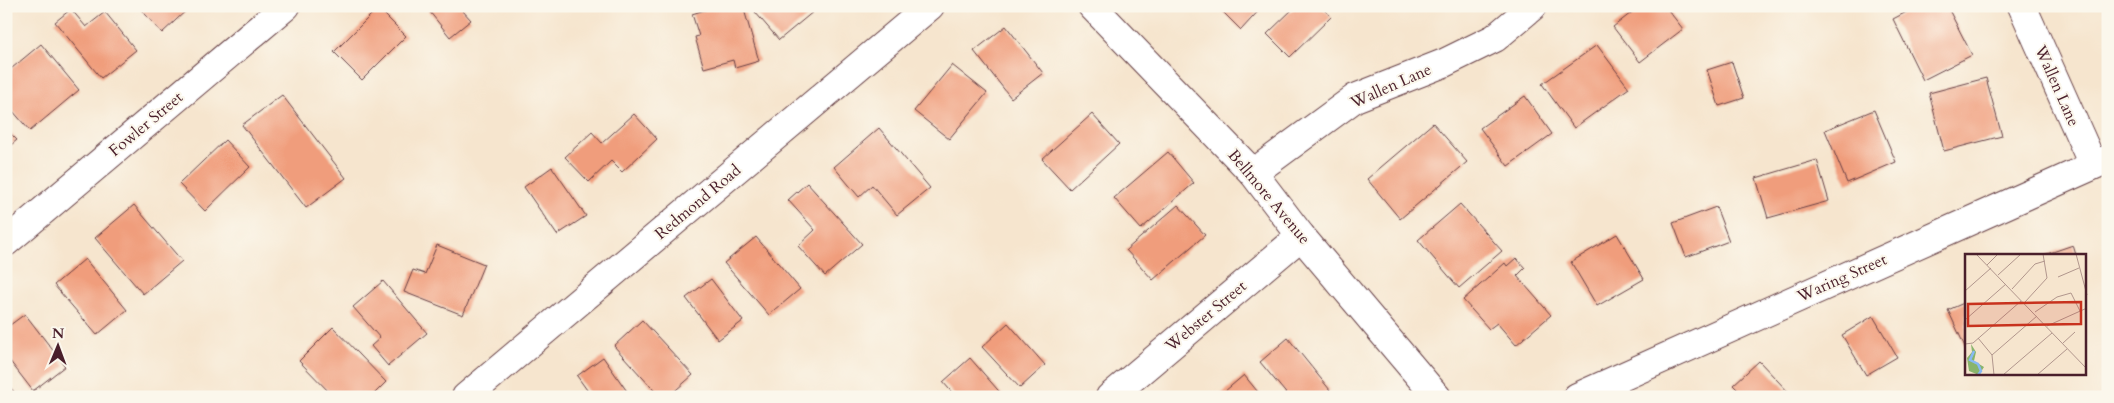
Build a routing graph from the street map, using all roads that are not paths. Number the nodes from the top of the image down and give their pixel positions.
1 (286, 6) edge
2 (930, 6) edge
3 (1092, 6) edge
4 (1533, 6) edge
5 (2022, 6) edge
6 (2100, 162) edge
7 (1253, 173) junction
8 (1301, 236) junction
9 (6, 242) edge
10 (466, 397) edge
11 (1110, 397) edge
12 (1437, 397) edge
13 (1577, 397) edge

1 - 9 street, Fowler Street
2 - 10 street, Redmond Road
3 - 7 street, Bellmore Avenue
4 - 7 street, Wallen Lane
5 - 6 street, Wallen Lane
6 - 13 street, Waring Street
7 - 8 street, Bellmore Avenue
8 - 11 street, Webster Street
8 - 12 street, Bellmore Avenue

